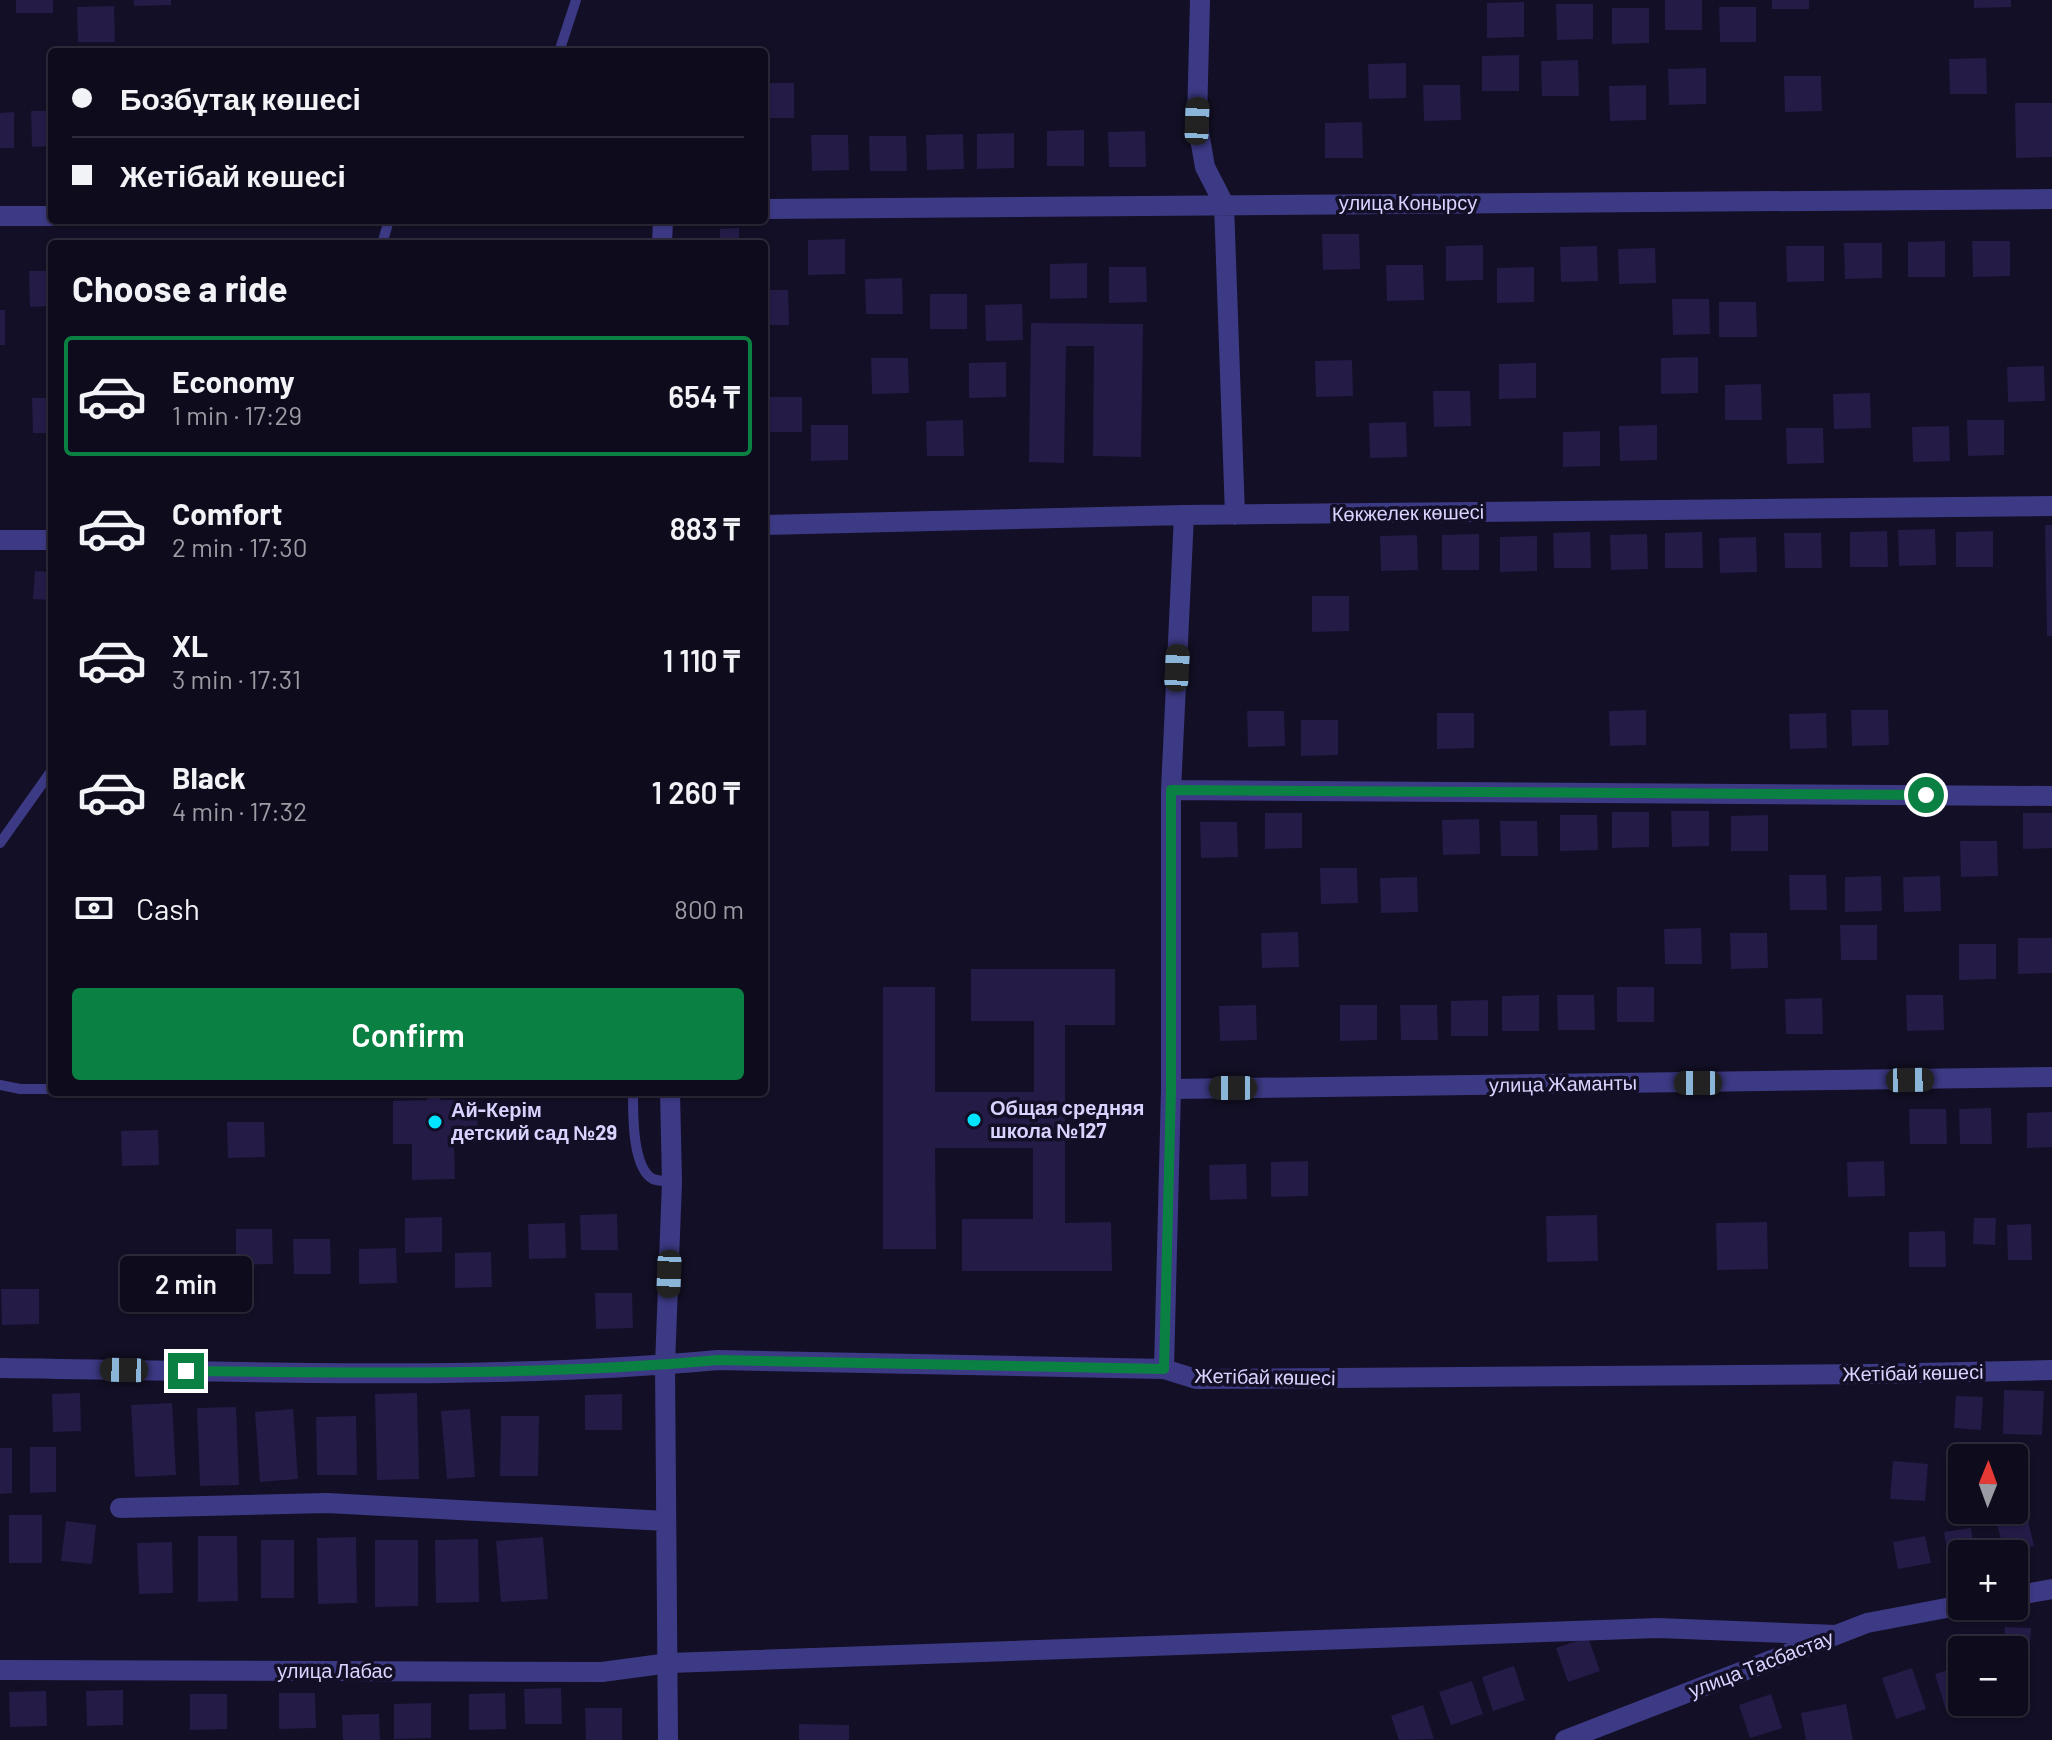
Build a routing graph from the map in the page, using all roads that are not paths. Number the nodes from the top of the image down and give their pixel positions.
1 (576, 0) edge
2 (1200, 0) edge
3 (560, 48) edge
4 (2052, 199) edge
5 (1224, 204) junction
6 (768, 209) edge
7 (0, 216) edge
8 (48, 216) edge
9 (2052, 506) edge
10 (1184, 515) junction
11 (1235, 515) junction
12 (768, 525) edge
13 (0, 540) edge
14 (48, 540) edge
15 (48, 776) edge
16 (1171, 790) junction
17 (2052, 796) edge
18 (0, 843) edge
19 (2052, 1077) edge
20 (0, 1085) edge
21 (48, 1089) edge
22 (1171, 1089) junction
23 (633, 1096) edge
24 (670, 1096) edge
25 (672, 1182) junction
26 (665, 1365) junction
27 (0, 1368) edge
28 (1164, 1369) junction
29 (2052, 1370) edge
30 (120, 1508) dead end
31 (666, 1521) junction
32 (2052, 1589) edge
33 (2028, 1593) edge
34 (1948, 1608) edge
35 (1836, 1635) junction
36 (669, 1663) junction
37 (0, 1670) edge
38 (668, 1740) edge
39 (1565, 1740) edge

1 - 3 lane
2 - 5 street
4 - 5 street, улица Конырсу
5 - 6 street, улица Конырсу
5 - 11 street
7 - 8 street
9 - 11 street, Көкжелек көшесі
10 - 11 street, Көкжелек көшесі
10 - 12 street, Көкжелек көшесі
10 - 16 street
13 - 14 street
15 - 18 lane
16 - 17 street
16 - 22 street
19 - 22 street, улица Жаманты
20 - 21 lane
22 - 28 street
23 - 25 lane
24 - 25 street
25 - 26 street
26 - 27 street, Жетібай көшесі
26 - 28 street, Жетібай көшесі
26 - 31 street
28 - 29 street, Жетібай көшесі
30 - 31 street
31 - 36 street
32 - 33 street
34 - 35 street, улица Тасбастау
35 - 36 street, улица Лабас
35 - 39 street, улица Тасбастау
36 - 37 street, улица Лабас
36 - 38 street

